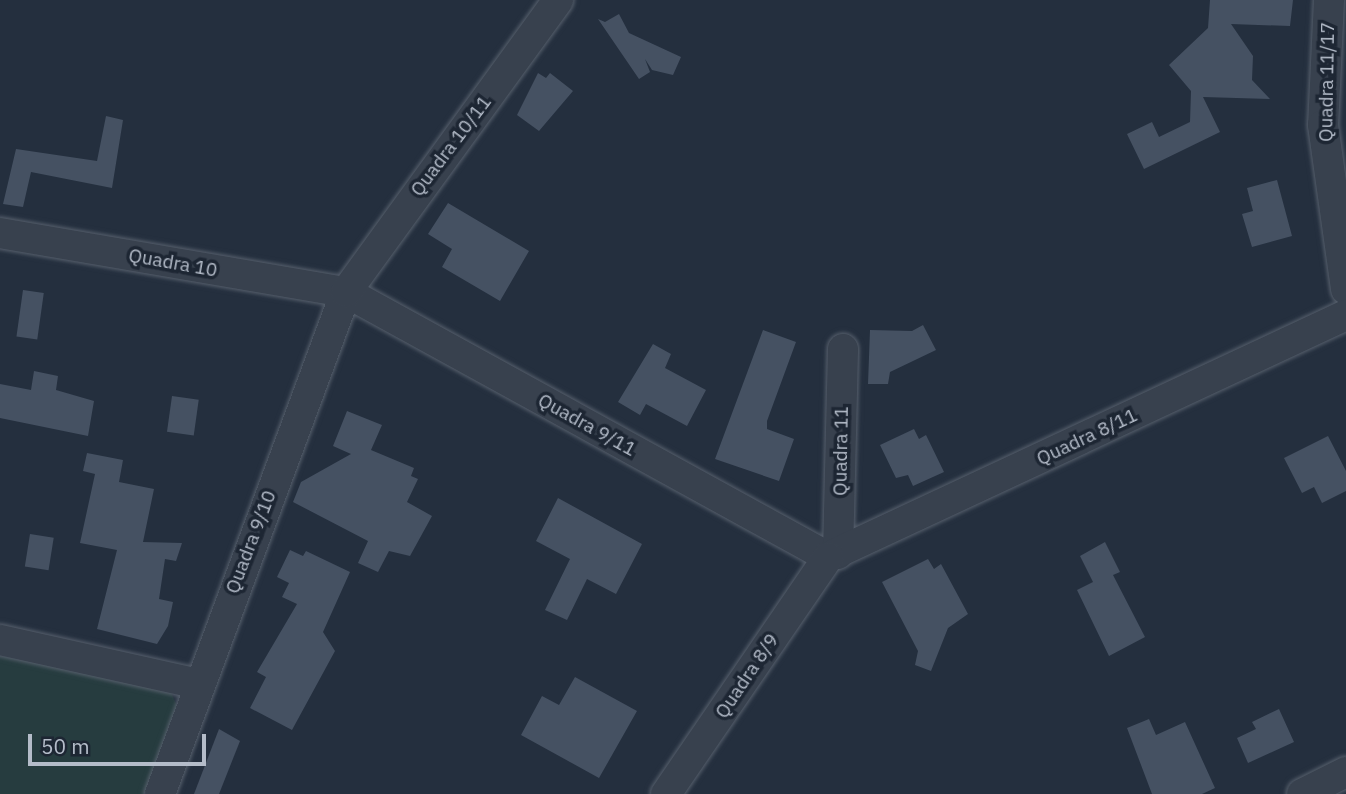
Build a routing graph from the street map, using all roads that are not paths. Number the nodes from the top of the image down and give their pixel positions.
1 (558, 0) edge
2 (1329, 0) edge
3 (0, 233) edge
4 (1346, 289) edge
5 (346, 292) junction
6 (1346, 315) edge
7 (843, 349) dead end
8 (833, 556) junction
9 (0, 640) edge
10 (198, 684) junction
11 (1346, 772) edge
12 (160, 794) edge
13 (666, 794) edge
14 (1302, 794) edge

1 - 5 street, Quadra 10/11
2 - 4 street, Quadra 11/17
3 - 5 street, Quadra 10
5 - 8 street, Quadra 9/11
5 - 10 street, Quadra 9/10
6 - 8 street, Quadra 8/11
7 - 8 street, Quadra 11
8 - 13 street, Quadra 8/9
9 - 10 street
10 - 12 street, Quadra 9/10
11 - 14 street

